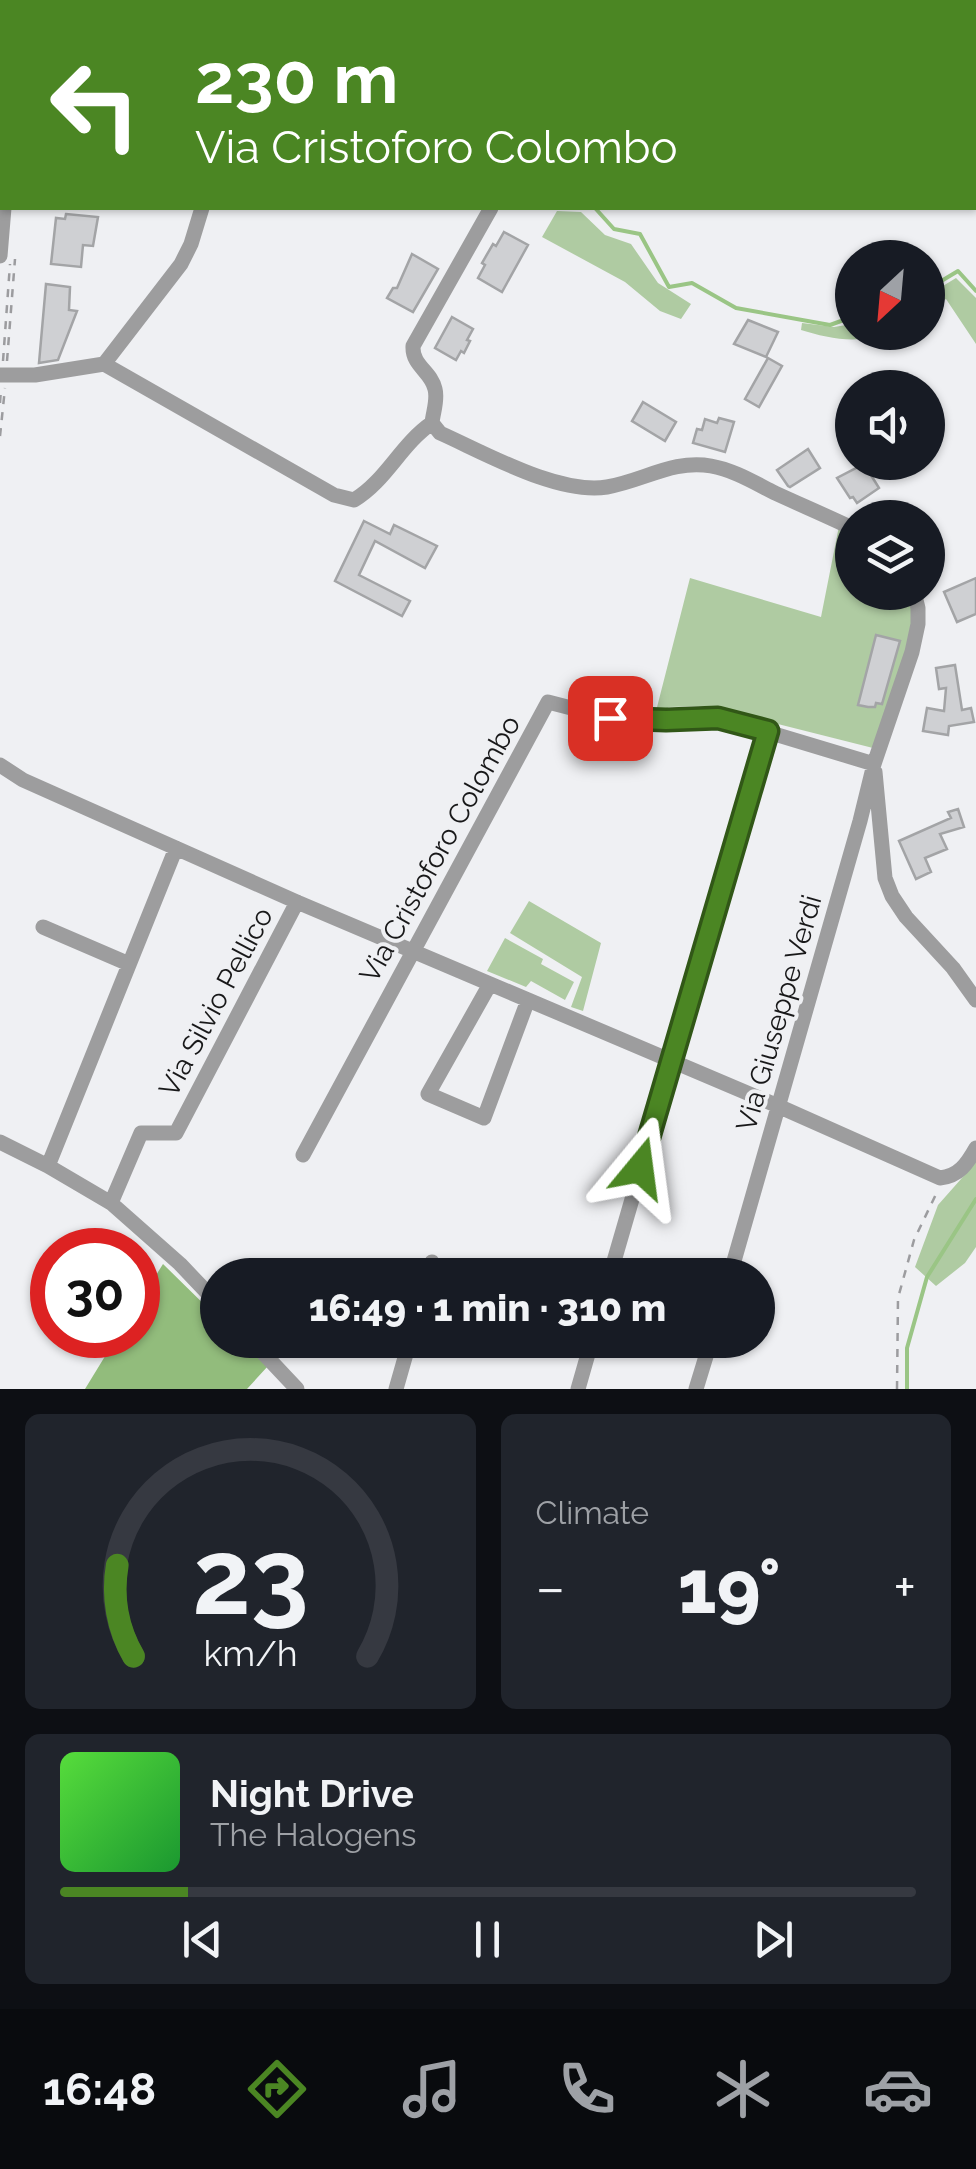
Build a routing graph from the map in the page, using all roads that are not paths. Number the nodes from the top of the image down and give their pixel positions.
1 (4, 210) edge
2 (201, 210) edge
3 (490, 210) edge
4 (9, 249) edge
5 (104, 364) junction
6 (3, 376) edge
7 (432, 423) junction
8 (835, 520) edge
9 (918, 610) edge
10 (768, 731) junction
11 (874, 764) junction
12 (2, 768) edge
13 (176, 848) junction
14 (297, 902) junction
15 (43, 927) dead end
16 (412, 952) junction
17 (130, 964) junction
18 (490, 984) junction
19 (528, 1000) junction
20 (976, 1000) edge
21 (671, 1060) junction
22 (778, 1106) junction
23 (0, 1142) edge
24 (976, 1148) edge
25 (303, 1155) dead end
26 (48, 1166) junction
27 (111, 1203) junction
28 (615, 1258) edge
29 (735, 1258) edge
30 (200, 1285) edge
31 (269, 1358) edge
32 (405, 1358) edge
33 (587, 1358) edge
34 (705, 1358) edge
35 (298, 1389) edge
36 (396, 1389) edge
37 (578, 1389) edge
38 (696, 1389) edge

1 - 4 street
2 - 5 street
3 - 7 street
5 - 6 street
5 - 7 street
7 - 8 street
9 - 11 street
10 - 11 street, Via Cristoforo Colombo
10 - 16 street, Via Cristoforo Colombo
10 - 21 street
11 - 20 street
11 - 22 street, Via Giuseppe Verdi
12 - 13 street
13 - 14 street
13 - 17 street
14 - 16 street
14 - 27 street, Via Silvio Pellico
15 - 17 street
16 - 18 street
16 - 25 street, Via Cristoforo Colombo
17 - 26 street
18 - 19 street
18 - 19 street
19 - 21 street
21 - 22 street
21 - 28 street
22 - 24 street
22 - 29 street, Via Giuseppe Verdi
23 - 26 street
26 - 27 street
27 - 30 street
31 - 35 street
32 - 36 street
33 - 37 street
34 - 38 street

